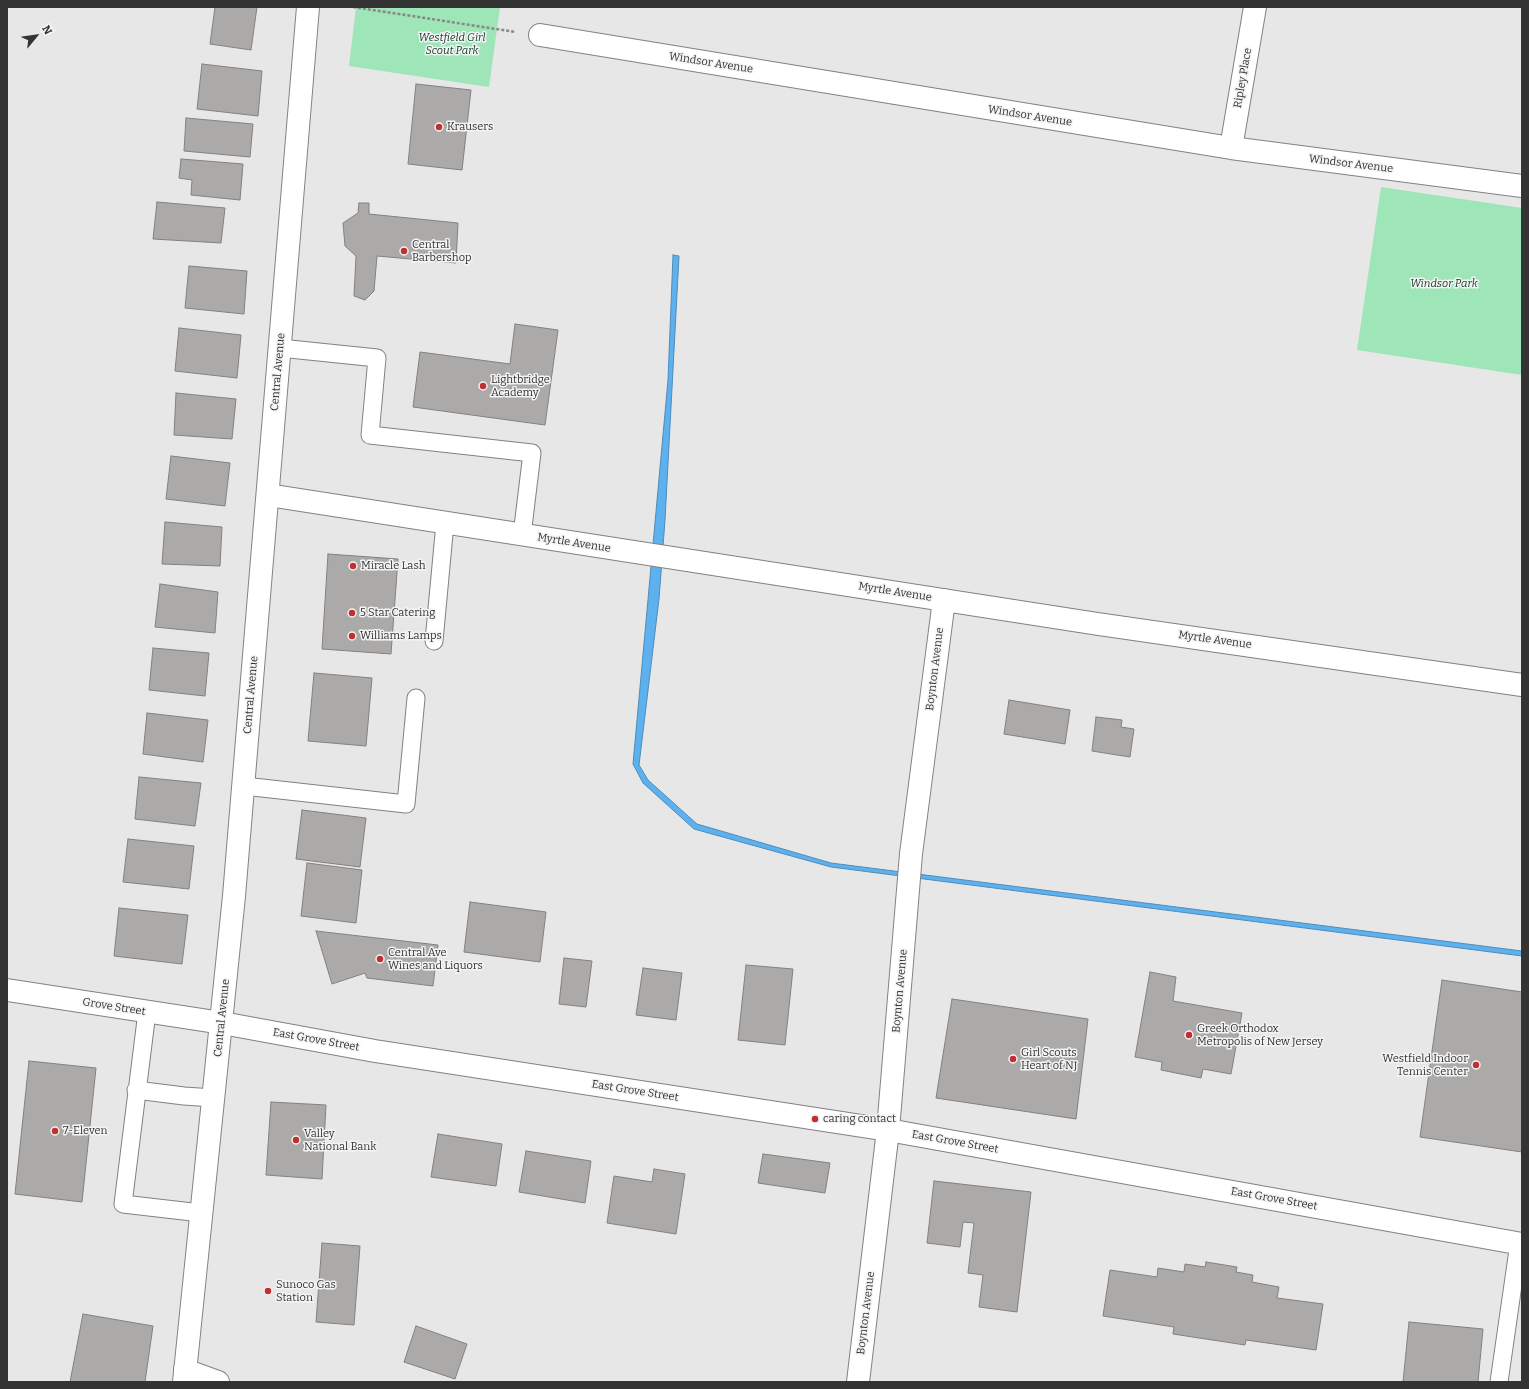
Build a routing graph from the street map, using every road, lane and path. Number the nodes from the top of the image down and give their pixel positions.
1 (308, 7) edge
2 (353, 7) edge
3 (1255, 7) edge
4 (540, 35) joint
5 (1231, 148) junction
6 (1522, 186) edge
7 (280, 348) junction
8 (268, 495) junction
9 (445, 523) junction
10 (522, 535) junction
11 (944, 600) junction
12 (434, 640) dead end
13 (1522, 685) edge
14 (416, 698) dead end
15 (244, 786) junction
16 (7, 990) edge
17 (147, 1012) junction
18 (222, 1023) junction
19 (136, 1090) junction
20 (214, 1098) junction
21 (888, 1130) junction
22 (201, 1213) junction
23 (1520, 1243) edge
24 (185, 1376) edge
25 (218, 1382) edge
26 (858, 1382) edge
27 (1499, 1382) edge

1 - 7 street, Central Avenue
2 - 4 path
3 - 5 street, Ripley Place
4 - 5 street, Windsor Avenue
5 - 6 street, Windsor Avenue
7 - 8 street, Central Avenue
7 - 10 lane
8 - 9 street, Myrtle Avenue
8 - 15 street, Central Avenue
9 - 10 street, Myrtle Avenue
9 - 12 lane
10 - 11 street, Myrtle Avenue
11 - 13 street, Myrtle Avenue
11 - 21 street, Boynton Avenue
14 - 15 lane
15 - 18 street, Central Avenue
16 - 17 street, Grove Street
17 - 18 street, Grove Street
17 - 19 lane
18 - 20 street, Central Avenue
18 - 21 street, East Grove Street
19 - 20 lane
19 - 22 lane
20 - 22 street, Central Avenue
21 - 23 street, East Grove Street
21 - 26 street, Boynton Avenue
22 - 24 street, Central Avenue
23 - 27 lane
24 - 25 street

